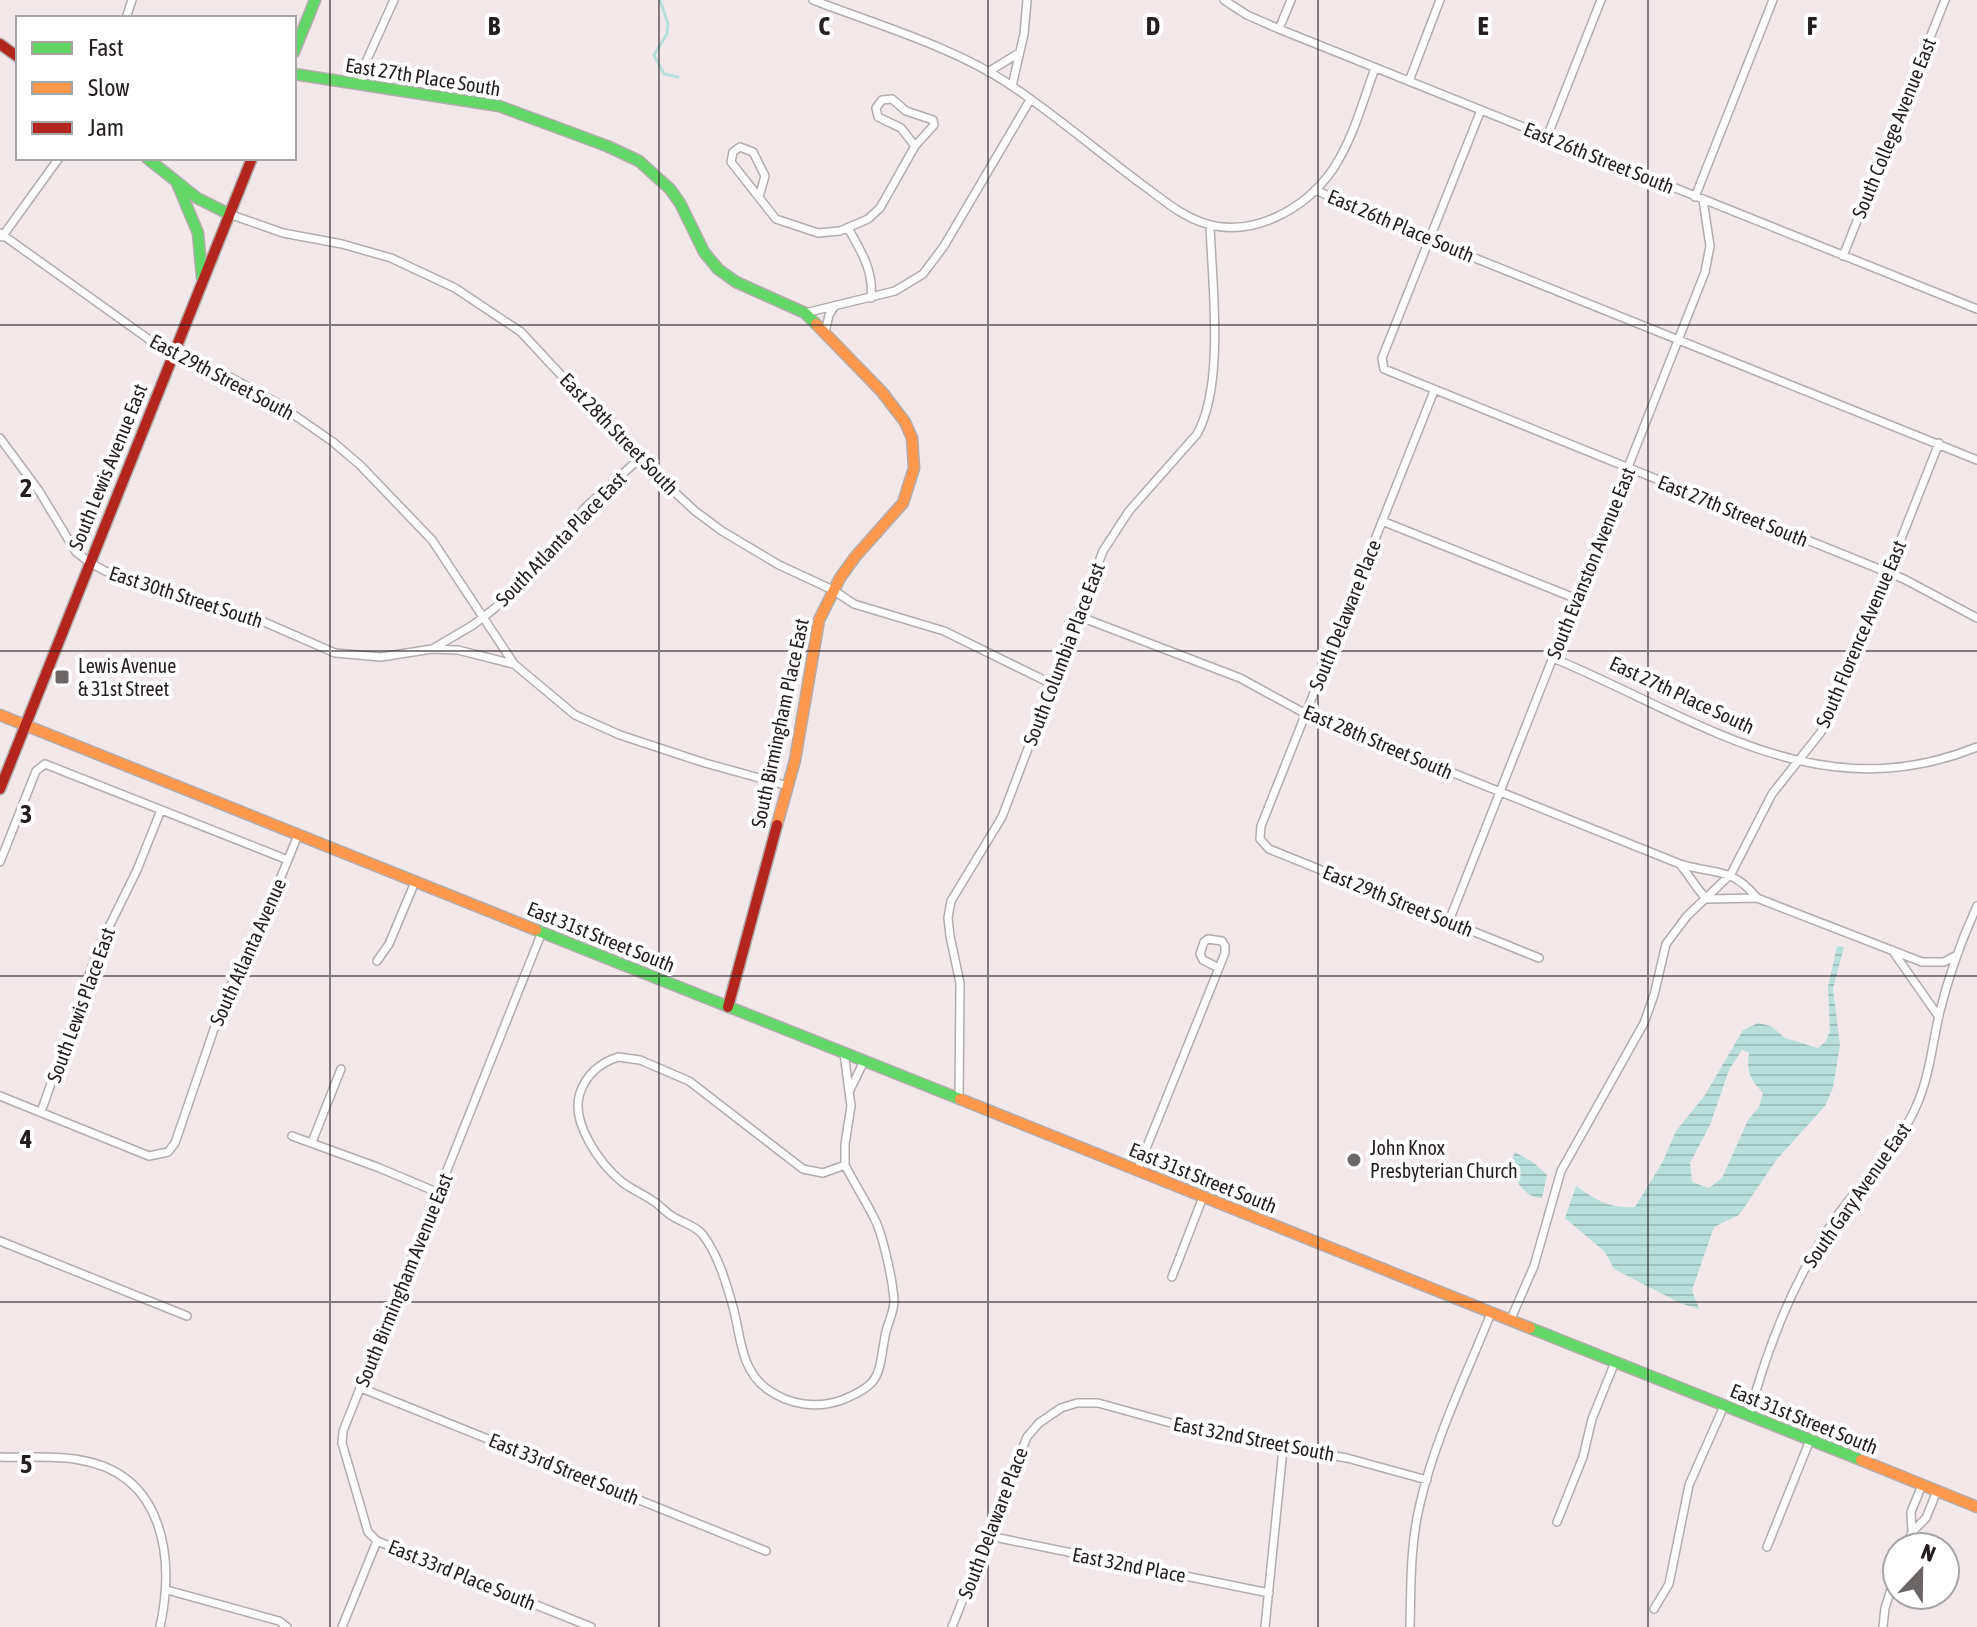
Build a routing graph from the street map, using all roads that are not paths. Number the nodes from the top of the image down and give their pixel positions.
1 (315, 0) edge
2 (394, 0) edge
3 (813, 0) edge
4 (1027, 0) edge
5 (1224, 0) edge
6 (1291, 0) edge
7 (1440, 0) edge
8 (1601, 0) edge
9 (1773, 0) edge
10 (1945, 0) edge
11 (1279, 29) junction
12 (296, 47) edge
13 (1019, 53) junction
14 (1375, 68) junction
15 (988, 72) junction
16 (296, 74) edge
17 (1409, 81) junction
18 (360, 84) junction
19 (1012, 86) junction
20 (1030, 100) junction
21 (1481, 110) junction
22 (1547, 137) junction
23 (915, 146) junction
24 (57, 160) edge
25 (149, 160) edge
26 (251, 160) edge
27 (177, 183) junction
28 (1315, 190) junction
29 (759, 197) junction
30 (1699, 199) junction
31 (229, 214) junction
32 (1210, 225) junction
33 (848, 228) junction
34 (1, 235) edge
35 (1430, 239) junction
36 (1843, 256) junction
37 (202, 283) junction
38 (871, 298) junction
39 (834, 307) junction
40 (1977, 309) edge
41 (805, 313) junction
42 (825, 333) junction
43 (1679, 339) junction
44 (174, 353) junction
45 (1434, 391) junction
46 (0, 438) edge
47 (1939, 443) junction
48 (639, 459) junction
49 (1977, 460) edge
50 (1629, 469) junction
51 (1382, 521) junction
52 (89, 562) junction
53 (1888, 573) junction
54 (833, 590) junction
55 (1577, 599) junction
56 (1078, 616) junction
57 (483, 618) junction
58 (1977, 618) edge
59 (432, 649) junction
60 (1553, 658) junction
61 (514, 664) junction
62 (1052, 684) junction
63 (1306, 714) junction
64 (0, 715) edge
65 (26, 725) junction
66 (1977, 747) edge
67 (1796, 762) junction
68 (788, 786) junction
69 (0, 789) edge
70 (1500, 792) junction
71 (161, 810) junction
72 (298, 835) junction
73 (1260, 839) joint
74 (288, 860) junction
75 (0, 862) edge
76 (1680, 864) junction
77 (1731, 874) junction
78 (415, 882) junction
79 (1757, 898) junction
80 (1707, 899) junction
81 (1977, 908) edge
82 (1449, 921) junction
83 (542, 932) junction
84 (1892, 950) junction
85 (1957, 955) junction
86 (1539, 958) dead end
87 (377, 961) dead end
88 (1219, 968) dead end
89 (728, 1007) junction
90 (1939, 1017) junction
91 (844, 1053) junction
92 (864, 1061) junction
93 (341, 1069) dead end
94 (849, 1092) junction
95 (0, 1096) edge
96 (959, 1100) junction
97 (41, 1112) junction
98 (292, 1136) dead end
99 (312, 1142) junction
100 (845, 1165) junction
101 (1137, 1171) junction
102 (439, 1193) junction
103 (1203, 1197) junction
104 (0, 1241) edge
105 (1172, 1277) dead end
106 (1491, 1313) junction
107 (187, 1316) dead end
108 (1510, 1321) junction
109 (1615, 1362) junction
110 (361, 1388) junction
111 (1724, 1406) junction
112 (1749, 1416) junction
113 (1039, 1423) joint
114 (1810, 1440) junction
115 (1283, 1449) junction
116 (0, 1457) edge
117 (1427, 1480) junction
118 (1922, 1485) junction
119 (1937, 1491) junction
120 (1977, 1507) edge
121 (1557, 1522) dead end
122 (1912, 1531) edge
123 (1913, 1531) edge
124 (989, 1536) junction
125 (377, 1541) junction
126 (1767, 1547) dead end
127 (766, 1551) dead end
128 (167, 1590) junction
129 (1269, 1593) junction
130 (1654, 1609) dead end
131 (160, 1627) edge
132 (287, 1627) edge
133 (342, 1627) edge
134 (591, 1627) edge
135 (952, 1627) edge
136 (1265, 1627) edge
137 (1410, 1627) edge

1 - 12 main road
2 - 18 street
3 - 15 street, East 26th Place South
4 - 13 street
5 - 11 street, East 26th Street South
6 - 11 street
7 - 17 street
8 - 22 street
9 - 30 street
10 - 36 street, South College Avenue East
11 - 14 street, East 26th Street South
13 - 15 street
13 - 19 street
14 - 17 street, East 26th Street South
14 - 28 street
15 - 19 street, East 26th Place South
16 - 18 main road, East 27th Place South
17 - 21 street, East 26th Street South
18 - 41 main road, East 27th Place South
19 - 20 street, East 26th Place South
20 - 32 street, East 26th Place South
20 - 38 street
21 - 22 street, East 26th Street South
21 - 35 street
22 - 30 street, East 26th Street South
23 - 23 street
23 - 33 street
24 - 34 street
25 - 27 main road
26 - 31 main road, South Lewis Avenue East
27 - 31 main road
27 - 37 main road
28 - 32 street, East 26th Place South
28 - 35 street, East 26th Place South
29 - 29 street
29 - 33 street
30 - 36 street, East 26th Street South
30 - 43 street, South Evanston Avenue East
31 - 37 main road, South Lewis Avenue East
31 - 48 street, East 28th Street South
32 - 56 street, South Columbia Place East
33 - 38 street
34 - 44 street, East 29th Street South
35 - 43 street, East 26th Place South
35 - 45 street, East 27th Street South
36 - 40 street, East 26th Street South
37 - 44 main road, South Lewis Avenue East
38 - 39 street
39 - 41 street
39 - 42 street
41 - 42 main road, South Birmingham Place East
42 - 54 main road, South Birmingham Place East
43 - 47 street, East 26th Place South
43 - 50 street, South Evanston Avenue East
44 - 52 main road, South Lewis Avenue East
44 - 57 street, East 29th Street South
45 - 50 street, East 27th Street South
45 - 51 street, South Delaware Place
46 - 52 street, East 30th Street South
47 - 49 street, East 26th Place South
47 - 53 street, South Florence Avenue East
48 - 54 street, East 28th Street South
48 - 57 street, South Atlanta Place East
50 - 53 street, East 27th Street South
50 - 55 street, South Evanston Avenue East
51 - 55 street
51 - 63 street, South Delaware Place
52 - 59 street, East 30th Street South
52 - 65 main road, South Lewis Avenue East
53 - 58 street, East 27th Street South
53 - 67 street, South Florence Avenue East
54 - 62 street, East 28th Street South
54 - 68 main road, South Birmingham Place East
55 - 60 street, South Evanston Avenue East
56 - 62 street, South Columbia Place East
56 - 63 street, East 28th Street South
57 - 59 street, East 30th Street South
57 - 61 street, East 30th Street South
59 - 61 street, East 30th Street South
60 - 67 street, East 27th Place South
60 - 70 street, South Evanston Avenue East
61 - 68 street, East 30th Street South
62 - 96 street, South Columbia Place East
63 - 70 street, East 28th Street South
63 - 73 street, South Delaware Place
64 - 65 main road, East 31st Street South
65 - 69 main road, South Lewis Avenue East
65 - 72 main road, East 31st Street South
66 - 67 street, East 27th Place South
67 - 77 street, South Florence Avenue East
68 - 89 main road, South Birmingham Place East
70 - 76 street, East 28th Street South
70 - 82 street, South Evanston Avenue East
71 - 74 street
71 - 75 street
71 - 97 street, South Lewis Place East
72 - 74 street, South Atlanta Avenue
72 - 78 main road, East 31st Street South
73 - 82 street, East 29th Street South
74 - 97 street, South Atlanta Avenue
76 - 77 street, East 28th Street South
76 - 80 street
77 - 79 street
77 - 80 street, South Florence Avenue East
78 - 83 main road, East 31st Street South
78 - 87 street
79 - 80 street
79 - 84 street
80 - 108 street, South Florence Avenue East
81 - 85 street, South Gary Avenue East
82 - 86 street, East 29th Street South
83 - 89 main road, East 31st Street South
83 - 102 street, South Birmingham Avenue East
84 - 85 street
84 - 90 street
85 - 90 street, South Gary Avenue East
88 - 101 street
89 - 91 main road, East 31st Street South
90 - 112 street, South Gary Avenue East
91 - 92 main road, East 31st Street South
91 - 94 street
92 - 94 street
92 - 96 main road, East 31st Street South
93 - 99 street
94 - 100 street
95 - 97 street
96 - 101 main road, East 31st Street South
98 - 99 street
99 - 102 street
100 - 100 street
101 - 103 main road, East 31st Street South
102 - 110 street, South Birmingham Avenue East
103 - 105 street
103 - 106 main road, East 31st Street South
104 - 107 street
106 - 108 main road, East 31st Street South
106 - 117 street
108 - 109 main road, East 31st Street South
109 - 111 main road, East 31st Street South
109 - 121 street
110 - 125 street, South Birmingham Avenue East
110 - 127 street, East 33rd Street South
111 - 112 main road, East 31st Street South
111 - 130 street
112 - 114 main road, East 31st Street South
113 - 115 street, East 32nd Street South
113 - 124 street, South Delaware Place
114 - 118 main road, East 31st Street South
114 - 126 street
115 - 117 street, East 32nd Street South
115 - 129 street
116 - 128 street
117 - 137 street
118 - 119 main road, East 31st Street South
118 - 122 street
119 - 120 main road, East 31st Street South
119 - 123 street
124 - 129 street, East 32nd Place
124 - 135 street, South Delaware Place
125 - 133 street
125 - 134 street, East 33rd Place South
128 - 131 street
128 - 132 street
129 - 136 street

